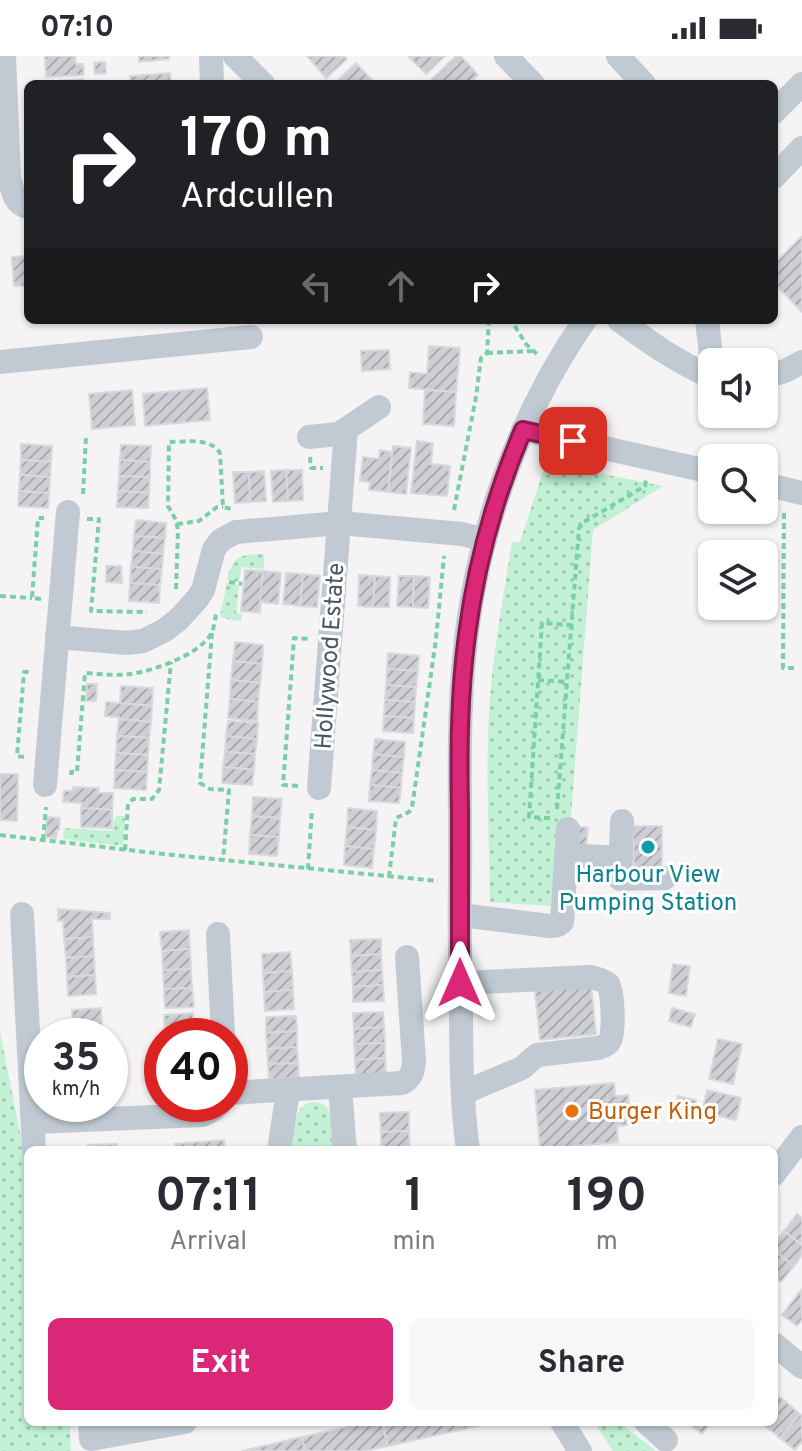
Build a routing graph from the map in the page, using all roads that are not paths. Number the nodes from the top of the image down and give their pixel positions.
1 (4, 56) edge
2 (211, 56) edge
3 (235, 56) edge
4 (506, 56) edge
5 (618, 56) edge
6 (212, 80) edge
7 (259, 80) edge
8 (529, 80) edge
9 (640, 80) edge
10 (802, 84) edge
11 (778, 108) edge
12 (802, 148) edge
13 (778, 173) edge
14 (24, 206) edge
15 (582, 324) edge
16 (625, 324) edge
17 (707, 324) edge
18 (251, 337) dead end
19 (710, 348) edge
20 (0, 362) edge
21 (802, 362) edge
22 (698, 372) edge
23 (778, 373) edge
24 (379, 407) dead end
25 (346, 429) junction
26 (523, 430) junction
27 (309, 437) dead end
28 (698, 469) edge
29 (79, 509) road end
30 (340, 523) junction
31 (485, 540) junction
32 (57, 637) junction
33 (46, 792) road end
34 (316, 794) road end
35 (622, 821) dead end
36 (568, 829) dead end
37 (567, 855) junction
38 (621, 858) junction
39 (665, 878) dead end
40 (22, 914) dead end
41 (460, 915) junction
42 (218, 934) dead end
43 (12, 943) edge
44 (407, 957) dead end
45 (460, 983) junction
46 (222, 1018) edge
47 (24, 1045) edge
48 (340, 1088) junction
49 (288, 1091) junction
50 (248, 1092) edge
51 (463, 1093) junction
52 (33, 1122) edge
53 (802, 1137) edge
54 (34, 1146) edge
55 (280, 1146) edge
56 (345, 1146) edge
57 (468, 1146) edge
58 (783, 1168) edge
59 (778, 1347) edge
60 (802, 1367) edge
61 (90, 1426) edge
62 (163, 1426) edge
63 (564, 1426) edge
64 (650, 1426) edge
65 (666, 1440) dead end
66 (580, 1451) edge

1 - 14 street
2 - 6 street
3 - 7 street
4 - 8 street
5 - 9 street
10 - 11 street
12 - 13 street
15 - 26 street
16 - 22 street
17 - 19 street
18 - 20 street
21 - 23 street
24 - 25 street
25 - 27 street
25 - 30 street, Hollywood Estate
26 - 28 street
26 - 31 street
29 - 32 street
30 - 31 street
30 - 32 street
30 - 34 street, Hollywood Estate
31 - 41 street
32 - 33 street
35 - 38 street
36 - 37 street
37 - 38 street
37 - 41 street
38 - 39 street
40 - 43 street
41 - 45 street
42 - 46 street
43 - 47 street
44 - 48 street
45 - 51 street
45 - 51 street
48 - 49 street
48 - 56 street
49 - 50 street
49 - 55 street
51 - 57 street
52 - 54 street
53 - 58 street
59 - 60 street
61 - 62 street
63 - 66 street
64 - 65 street

